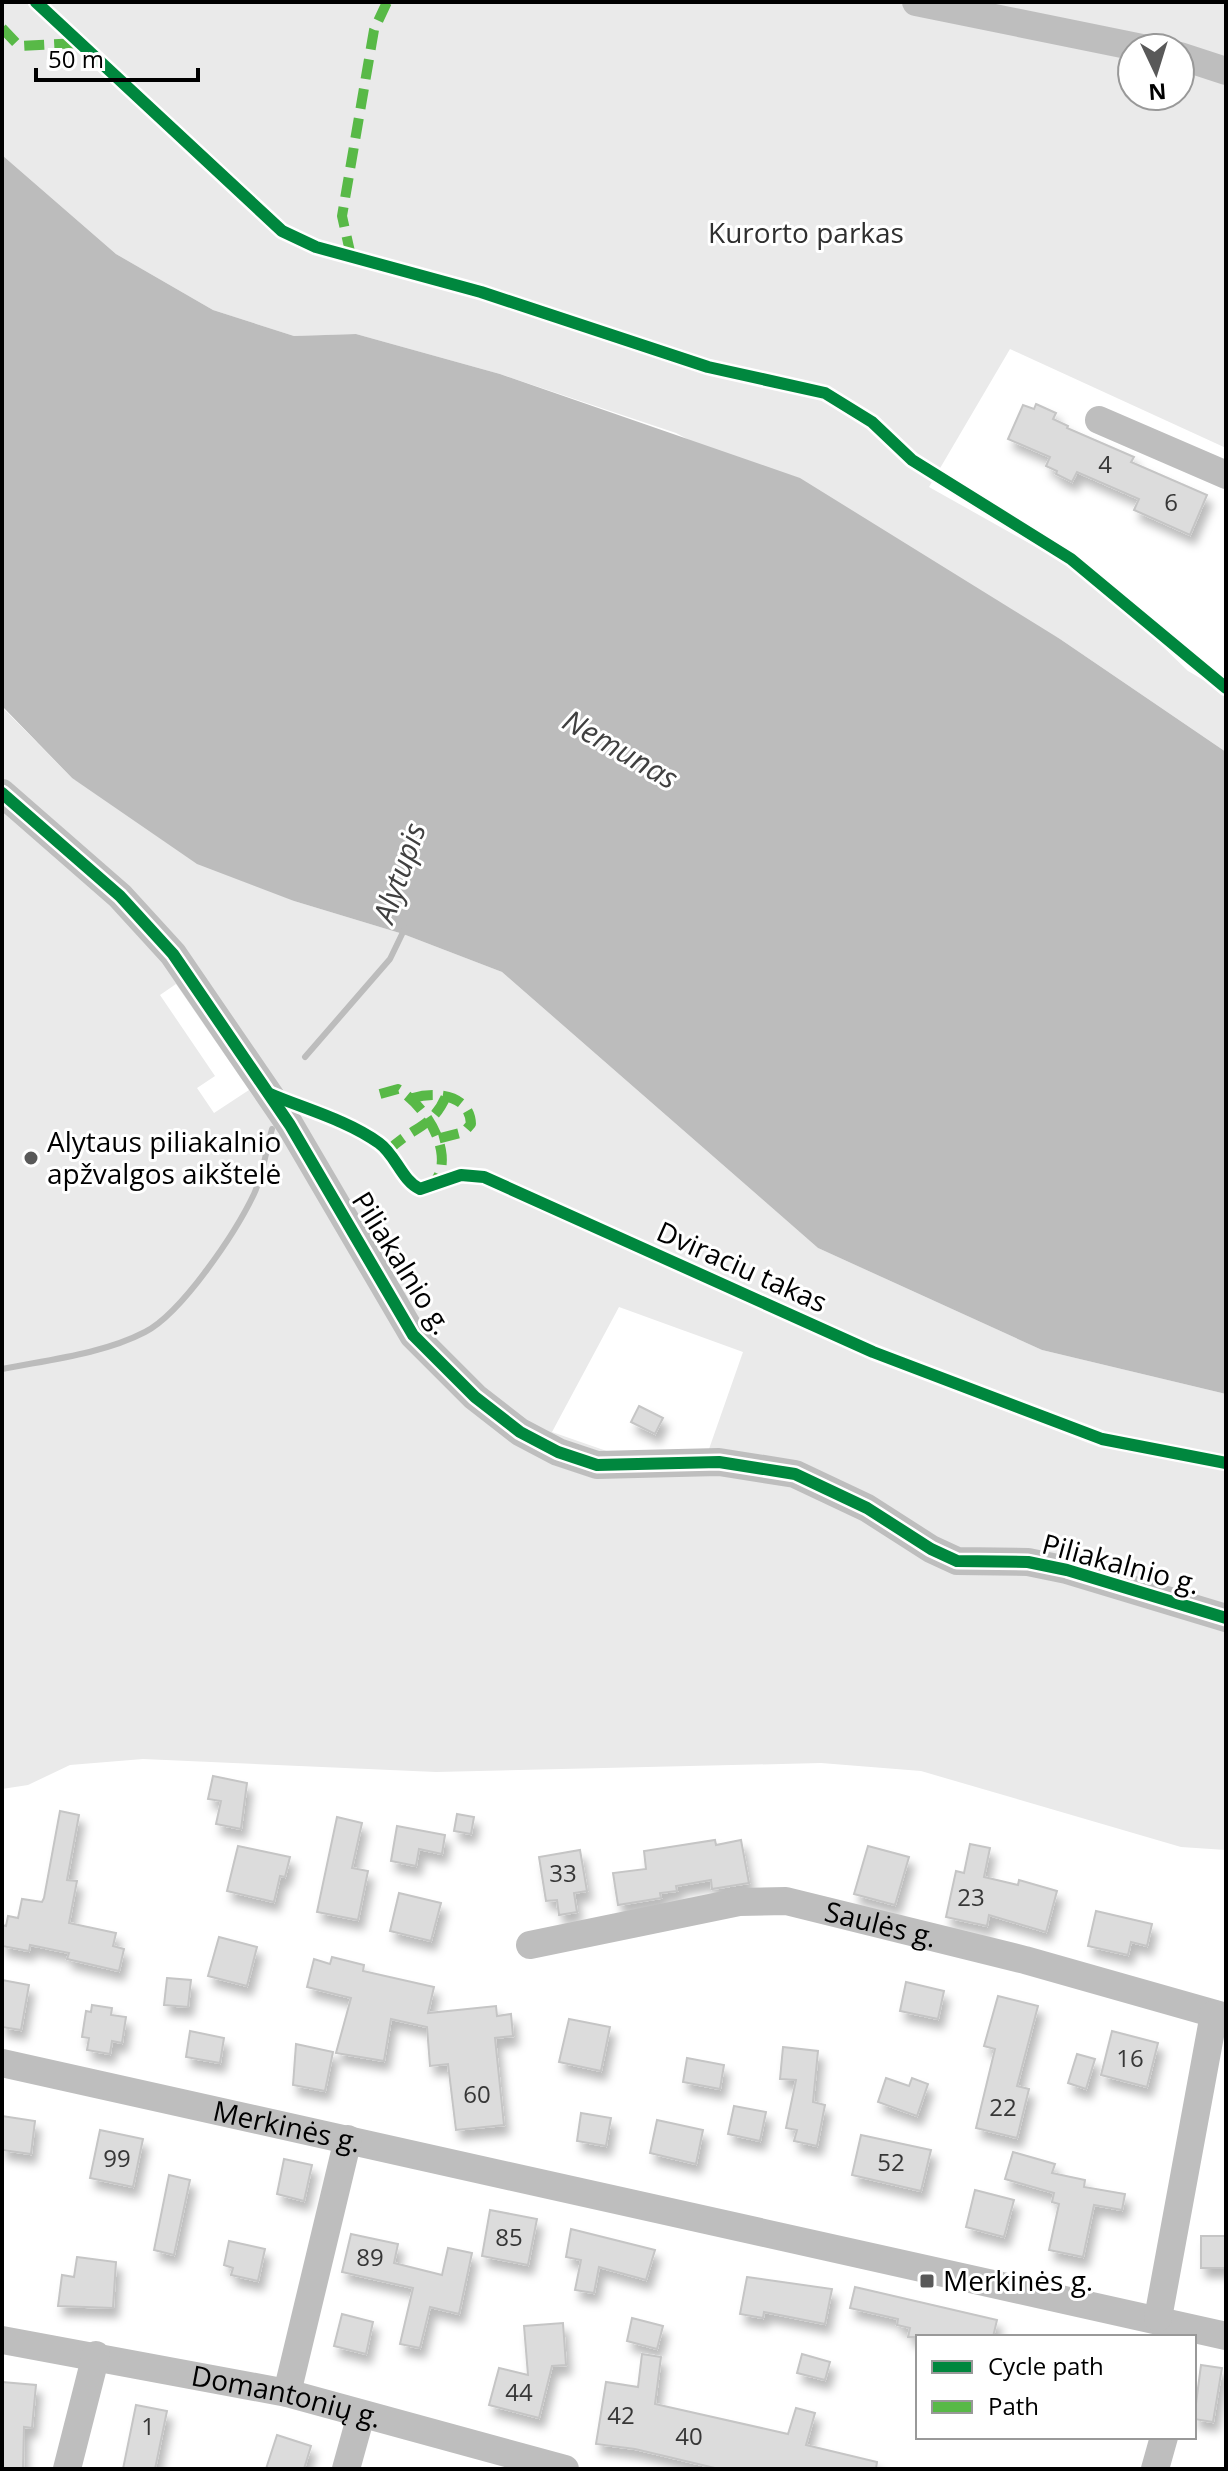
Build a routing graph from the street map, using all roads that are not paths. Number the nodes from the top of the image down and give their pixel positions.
1 (916, 2) edge
2 (1116, 43) edge
3 (1196, 61) edge
4 (1226, 71) edge
5 (1099, 420) dead end
6 (1226, 475) edge
7 (2, 793) edge
8 (1226, 1618) edge
9 (530, 1945) dead end
10 (1220, 2015) edge
11 (2, 2063) edge
12 (348, 2139) junction
13 (1158, 2318) junction
14 (1190, 2332) edge
15 (1226, 2336) edge
16 (2, 2340) edge
17 (96, 2355) junction
18 (287, 2393) junction
19 (361, 2415) junction
20 (1163, 2439) edge
21 (67, 2469) edge
22 (346, 2469) edge
23 (565, 2469) edge
24 (1155, 2469) edge

1 - 2 street
3 - 4 street
5 - 6 street
7 - 8 street, Piliakalnio g.
9 - 10 street, Saulės g.
10 - 13 street
11 - 12 street, Merkinės g.
12 - 13 street, Merkinės g.
12 - 18 street
13 - 14 street, Merkinės g.
14 - 15 street, Merkinės g.
16 - 17 street, Domantonių g.
17 - 18 street, Domantonių g.
17 - 21 street
18 - 19 street, Domantonių g.
19 - 22 street
19 - 23 street, Domantonių g.
20 - 24 street

